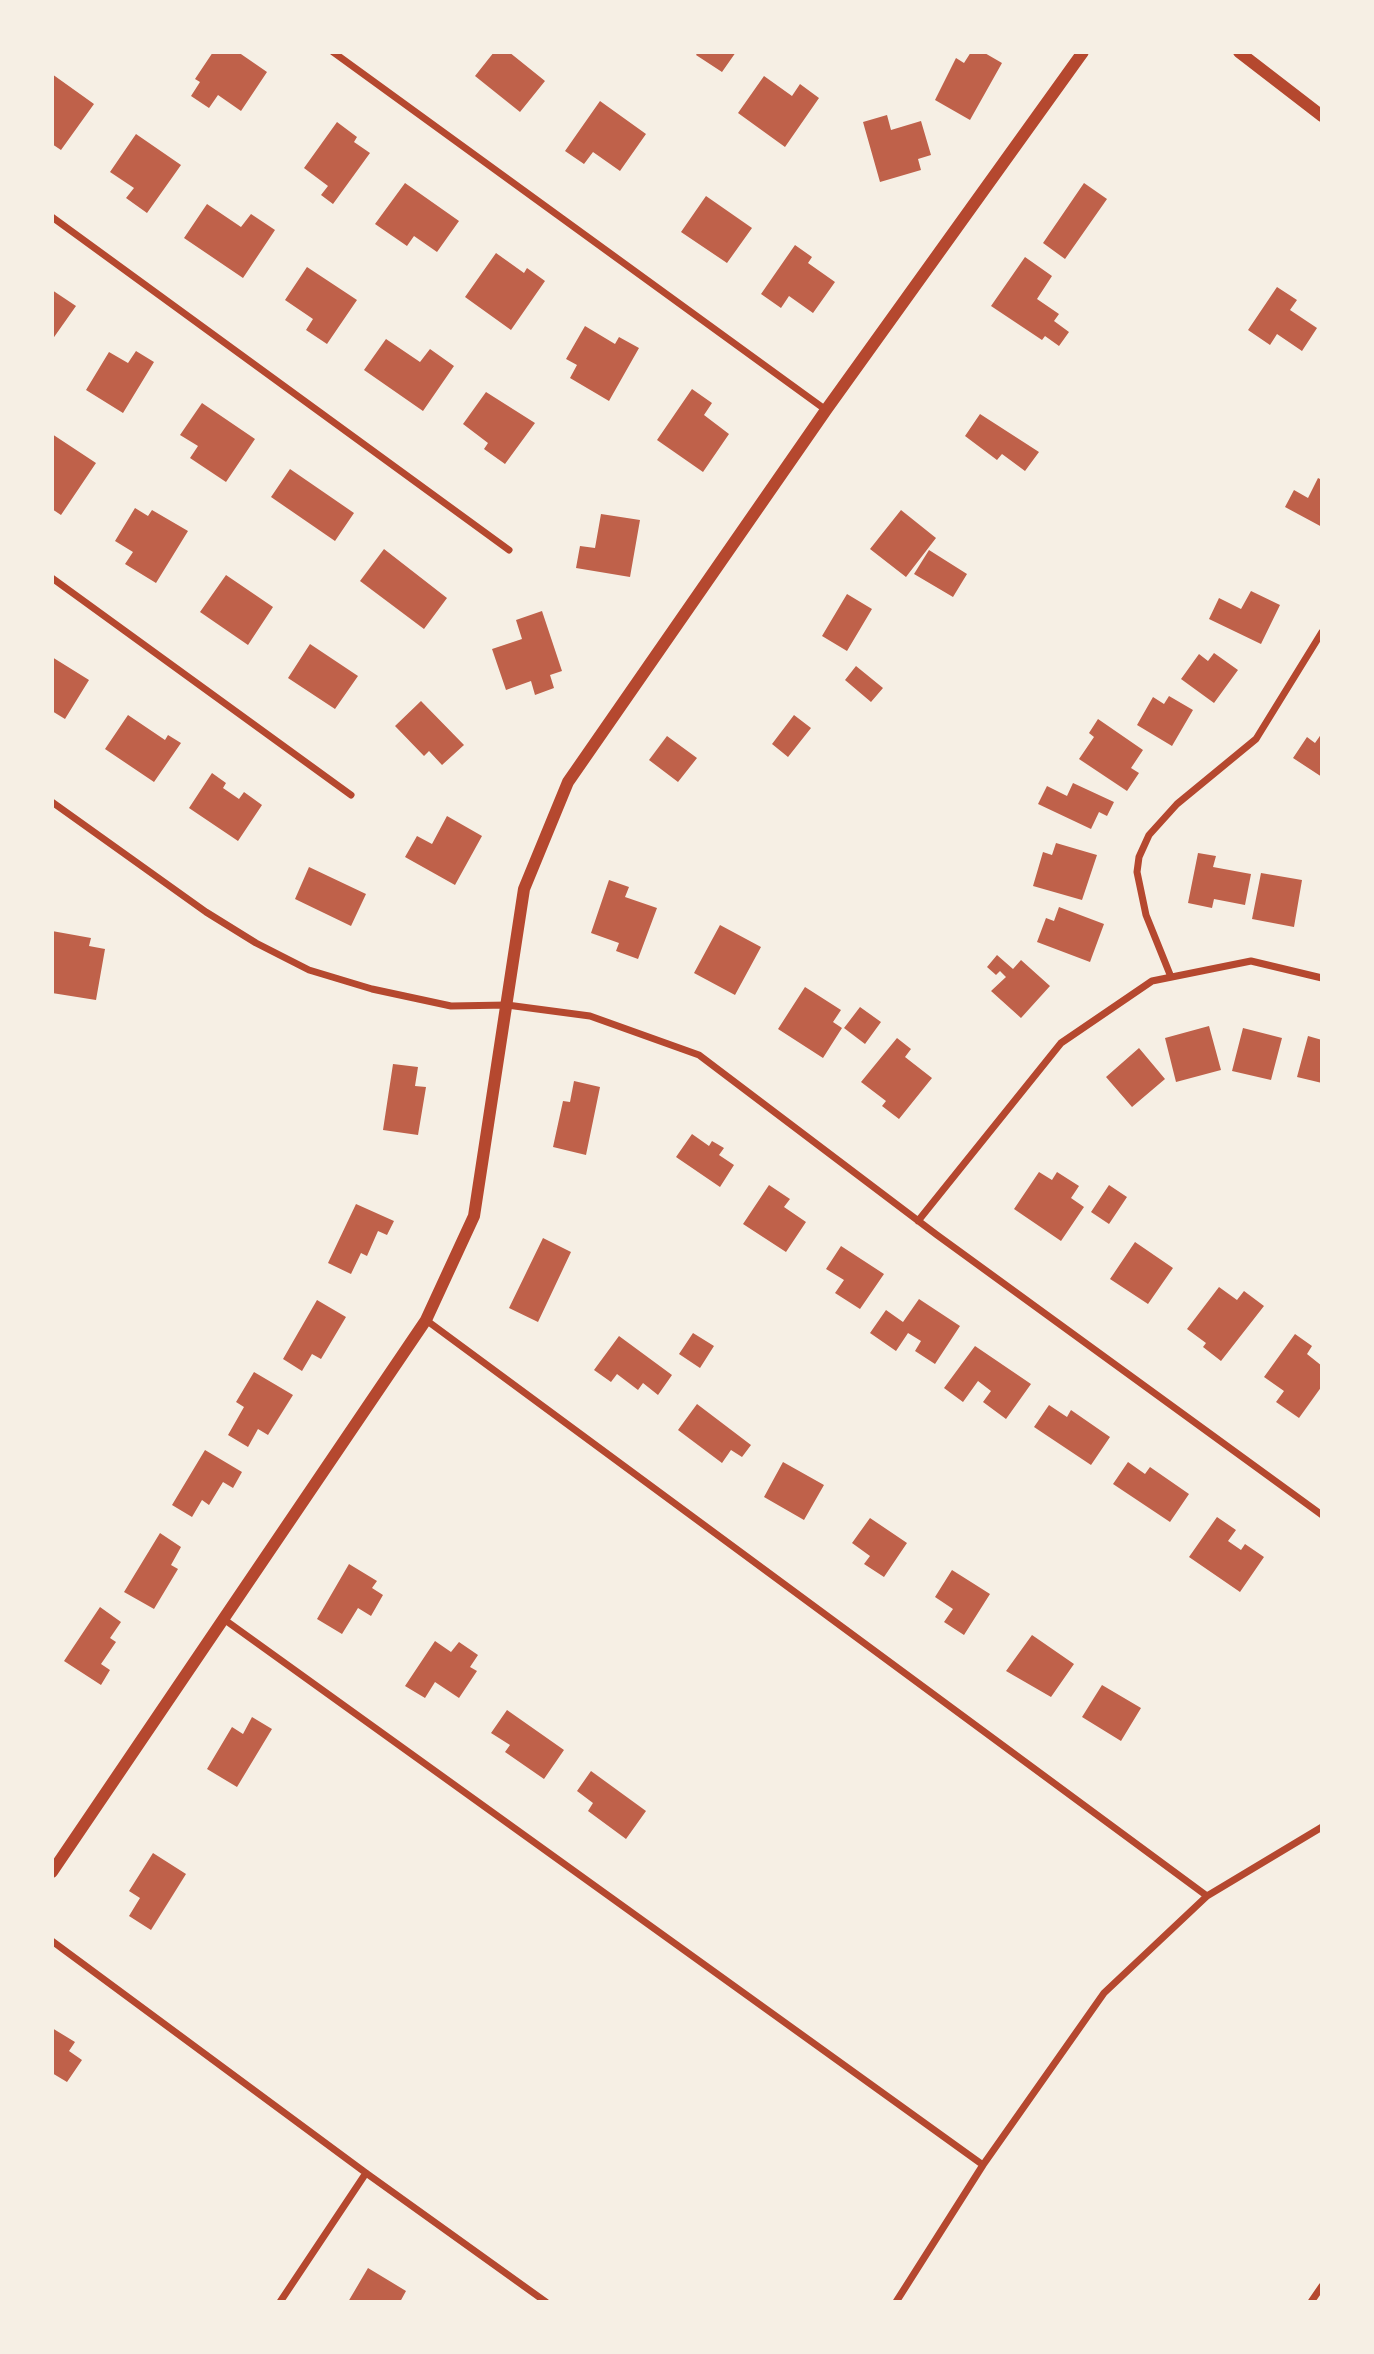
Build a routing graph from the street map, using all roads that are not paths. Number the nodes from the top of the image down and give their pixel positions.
1 (333, 52) edge
2 (1083, 52) edge
3 (1239, 52) edge
4 (1321, 116) edge
5 (52, 217) edge
6 (826, 410) junction
7 (509, 550) dead end
8 (52, 578) edge
9 (1321, 632) edge
10 (351, 795) dead end
11 (52, 802) edge
12 (1171, 977) junction
13 (1321, 978) edge
14 (507, 1004) junction
15 (918, 1221) junction
16 (426, 1320) junction
17 (1321, 1515) edge
18 (225, 1620) junction
19 (1321, 1827) edge
20 (52, 1872) edge
21 (1207, 1896) junction
22 (52, 1941) edge
23 (983, 2165) junction
24 (366, 2173) junction
25 (1321, 2286) edge
26 (280, 2301) edge
27 (546, 2301) edge
28 (896, 2301) edge
29 (1311, 2301) edge

1 - 6 street
2 - 6 street
3 - 4 street
5 - 7 street
6 - 14 street
8 - 10 street
9 - 12 street
11 - 14 street
12 - 13 street
12 - 15 street
14 - 15 street
14 - 16 street
15 - 17 street
16 - 18 street
16 - 21 street
18 - 20 street
18 - 23 street
19 - 21 street
21 - 23 street
22 - 24 street
23 - 28 street
24 - 26 street
24 - 27 street
25 - 29 street

